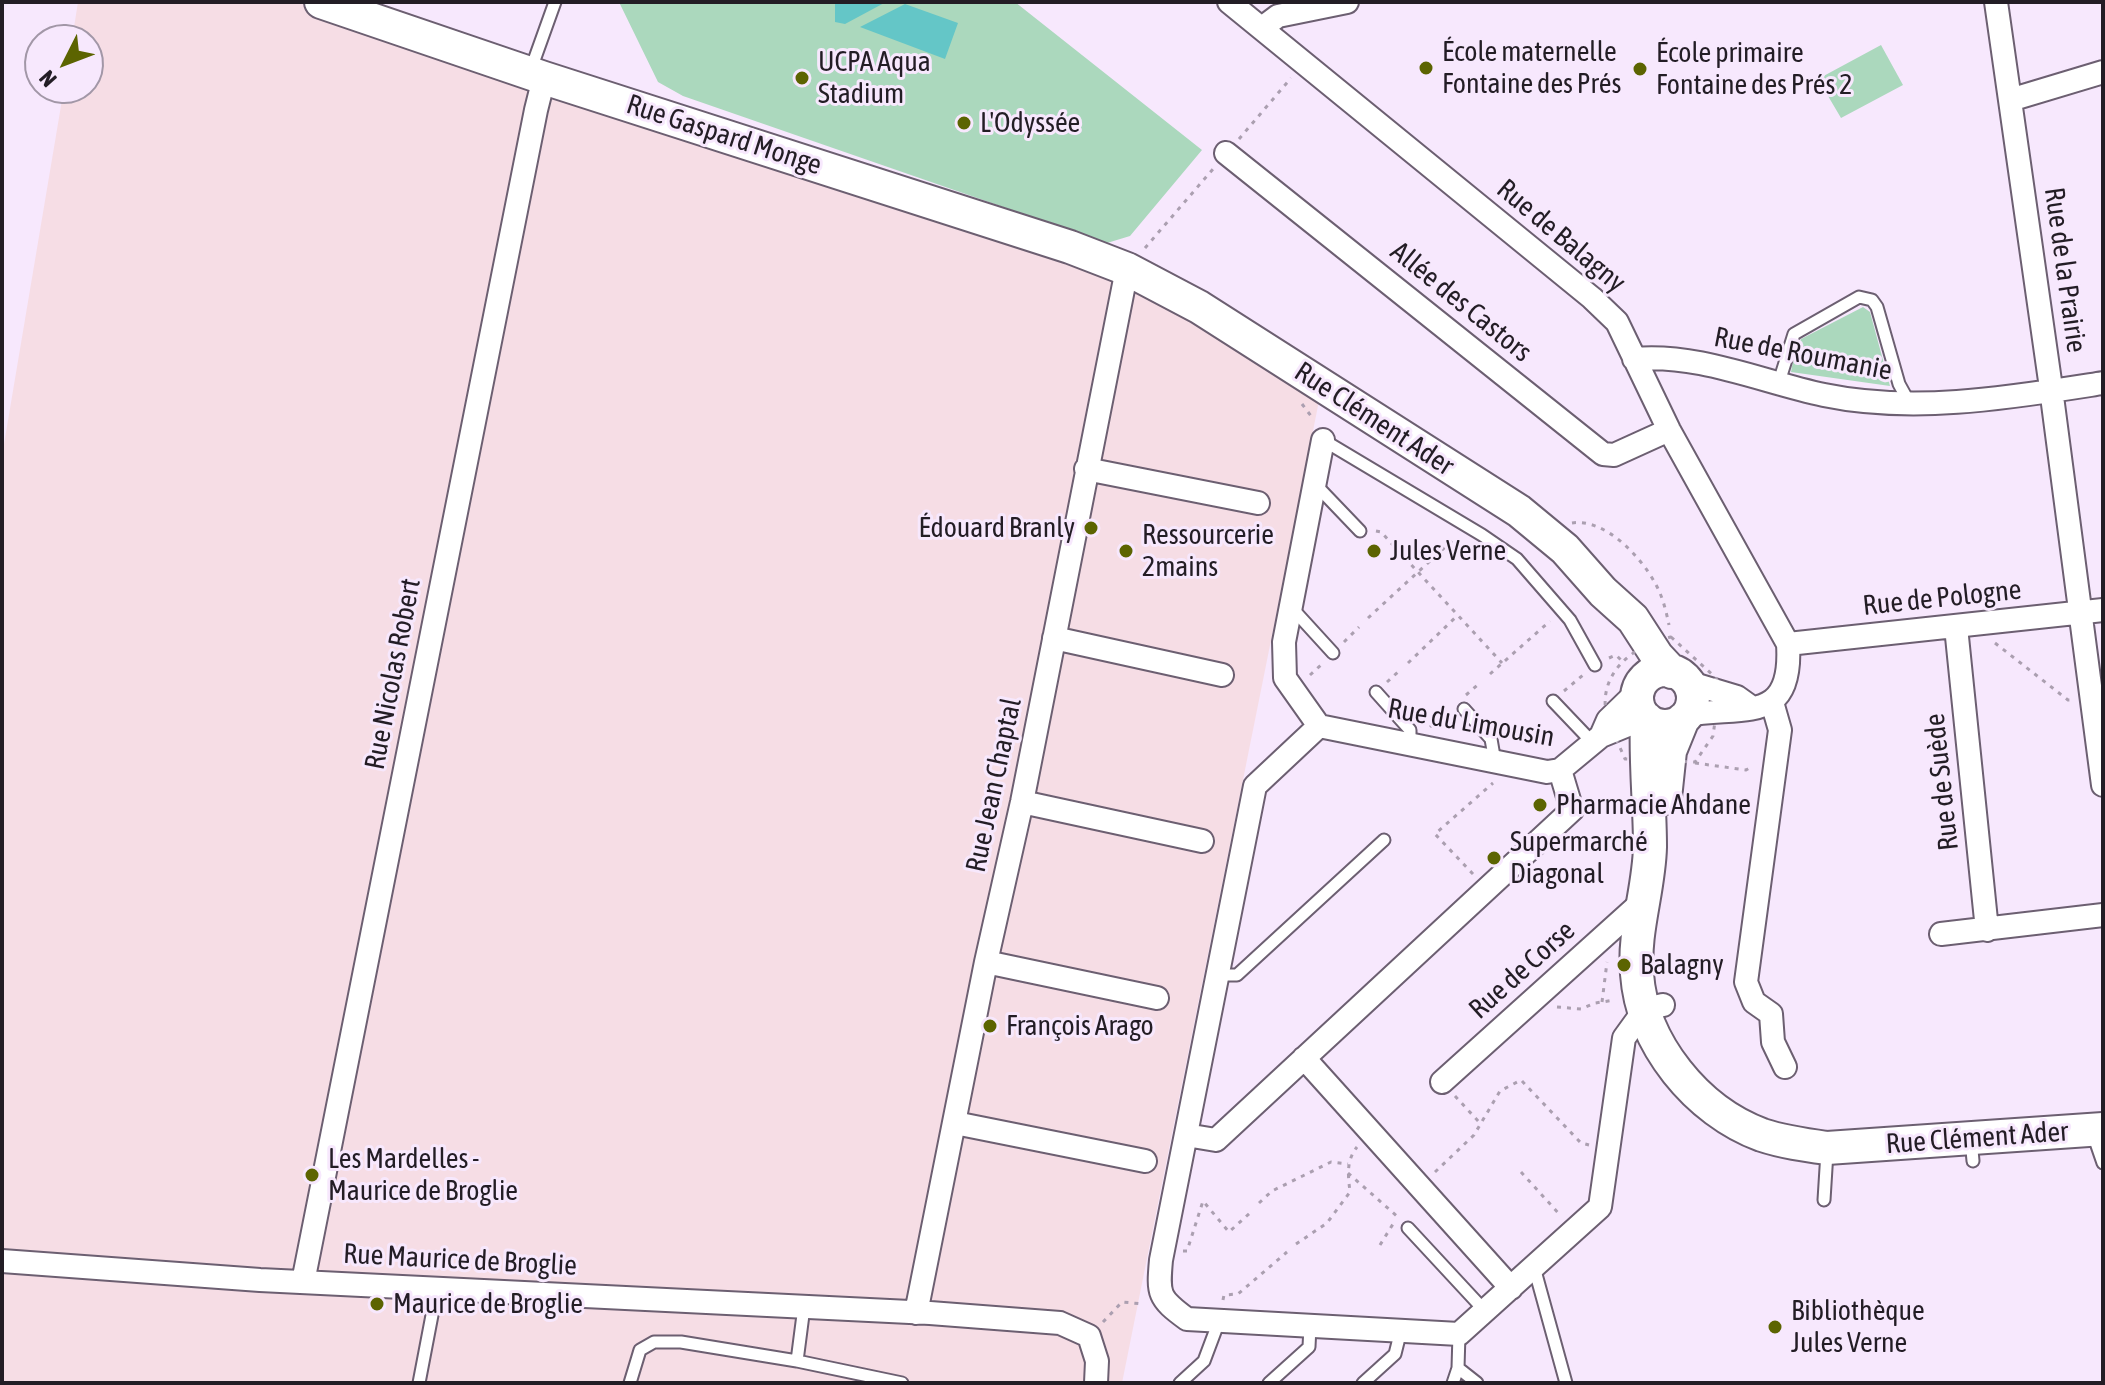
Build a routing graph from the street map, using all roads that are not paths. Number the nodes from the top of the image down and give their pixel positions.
1 (321, 2) edge
2 (555, 2) edge
3 (1229, 2) edge
4 (1347, 2) edge
5 (1996, 2) edge
6 (1262, 28) junction
7 (2103, 72) edge
8 (537, 76) junction
9 (2010, 100) junction
10 (1226, 153) dead end
11 (1127, 269) junction
12 (1634, 359) junction
13 (1779, 382) junction
14 (2103, 383) edge
15 (2052, 391) junction
16 (1910, 405) junction
17 (1669, 430) junction
18 (1323, 440) joint
19 (1086, 469) junction
20 (1315, 483) junction
21 (1258, 503) dead end
22 (1360, 531) road end
23 (1603, 592) junction
24 (1291, 606) junction
25 (2103, 610) edge
26 (2080, 612) junction
27 (1965, 626) junction
28 (1054, 638) junction
29 (1788, 644) junction
30 (1333, 653) dead end
31 (1595, 665) dead end
32 (1222, 675) dead end
33 (1680, 677) junction
34 (1376, 692) dead end
35 (1553, 701) dead end
36 (1643, 703) junction
37 (1762, 704) junction
38 (1464, 709) dead end
39 (1685, 717) junction
40 (1319, 726) junction
41 (1597, 739) junction
42 (1410, 745) junction
43 (1495, 762) junction
44 (1560, 770) junction
45 (2102, 771) edge
46 (1022, 802) junction
47 (1384, 840) dead end
48 (1202, 841) dead end
49 (1642, 902) junction
50 (2103, 915) edge
51 (1987, 930) junction
52 (1941, 934) dead end
53 (986, 962) junction
54 (1218, 975) junction
55 (1157, 998) dead end
56 (1647, 1013) junction
57 (1304, 1058) junction
58 (1785, 1067) dead end
59 (1442, 1082) road end
60 (955, 1123) junction
61 (2097, 1129) edge
62 (1186, 1135) junction
63 (1839, 1148) junction
64 (1145, 1161) dead end
65 (2103, 1163) edge
66 (1824, 1200) dead end
67 (1408, 1228) road end
68 (2, 1261) edge
69 (1534, 1267) junction
70 (303, 1282) junction
71 (1511, 1288) junction
72 (437, 1289) junction
73 (804, 1307) junction
74 (1485, 1311) junction
75 (916, 1313) junction
76 (1219, 1321) junction
77 (1310, 1326) junction
78 (1401, 1330) junction
79 (1459, 1334) junction
80 (797, 1361) junction
81 (1458, 1368) junction
82 (419, 1383) edge
83 (630, 1383) edge
84 (902, 1383) edge
85 (1096, 1383) edge
86 (1180, 1383) edge
87 (1269, 1383) edge
88 (1363, 1383) edge
89 (1453, 1383) edge
90 (1477, 1383) edge
91 (1566, 1383) edge

1 - 8 street, Rue Gaspard Monge
2 - 8 lane
3 - 6 street, Rue de Balagny
4 - 6 street
5 - 9 street, Rue de la Prairie
6 - 12 street, Rue de Balagny
7 - 9 street
8 - 11 street, Rue Gaspard Monge
8 - 70 street, Rue Nicolas Robert
9 - 15 street, Rue de la Prairie
10 - 17 street, Allée des Castors
11 - 19 street, Rue Jean Chaptal
11 - 23 street, Rue Clément Ader
12 - 13 street, Rue de Roumanie
12 - 17 street, Rue de Balagny
13 - 16 street, Rue de Roumanie
13 - 16 lane
14 - 15 street, Rue de Roumanie
15 - 16 street, Rue de Roumanie
15 - 26 street, Rue de la Prairie
17 - 29 street, Rue de Balagny
18 - 20 street
18 - 31 lane
19 - 21 street
19 - 28 street, Rue Jean Chaptal
20 - 22 lane
20 - 24 street
23 - 33 street, Rue Clément Ader
23 - 36 street, Rue Clément Ader
24 - 30 lane
24 - 40 street
25 - 26 street, Rue de Pologne
26 - 27 street, Rue de Pologne
26 - 45 street, Rue de la Prairie
27 - 29 street, Rue de Pologne
27 - 51 street, Rue de Suède
28 - 32 street
28 - 46 street, Rue Jean Chaptal
29 - 37 street
33 - 36 street
33 - 37 street
33 - 39 street
34 - 42 lane
35 - 41 lane
36 - 39 street
36 - 41 street, Rue du Limousin
36 - 49 street, Rue Clément Ader
37 - 39 street
37 - 58 street
38 - 43 lane
39 - 56 street, Rue Clément Ader
40 - 42 street, Rue du Limousin
40 - 54 street
41 - 44 street, Rue du Limousin
42 - 43 street, Rue du Limousin
43 - 44 street, Rue du Limousin
44 - 57 street
46 - 48 street
46 - 53 street, Rue Jean Chaptal
47 - 54 lane
49 - 56 street, Rue Clément Ader
49 - 59 street, Rue de Corse
50 - 51 street
51 - 52 street
53 - 55 street
53 - 60 street, Rue Jean Chaptal
54 - 62 street
56 - 63 street, Rue Clément Ader
56 - 69 street
57 - 62 street
57 - 71 street
60 - 64 street
60 - 75 street, Rue Jean Chaptal
61 - 63 street, Rue Clément Ader
61 - 65 lane
62 - 76 street
63 - 66 lane
67 - 74 lane
68 - 70 street, Rue Maurice de Broglie
69 - 71 street
69 - 91 lane
70 - 72 street, Rue Maurice de Broglie
71 - 74 street
72 - 73 street, Rue Maurice de Broglie
72 - 82 lane
73 - 75 street, Rue Maurice de Broglie
73 - 80 lane
74 - 79 street
75 - 85 street, Rue Maurice de Broglie
76 - 77 street
76 - 86 lane
77 - 78 street
77 - 87 lane
78 - 79 street
78 - 88 lane
79 - 81 lane
80 - 83 lane
80 - 84 lane
81 - 89 lane
81 - 90 lane

